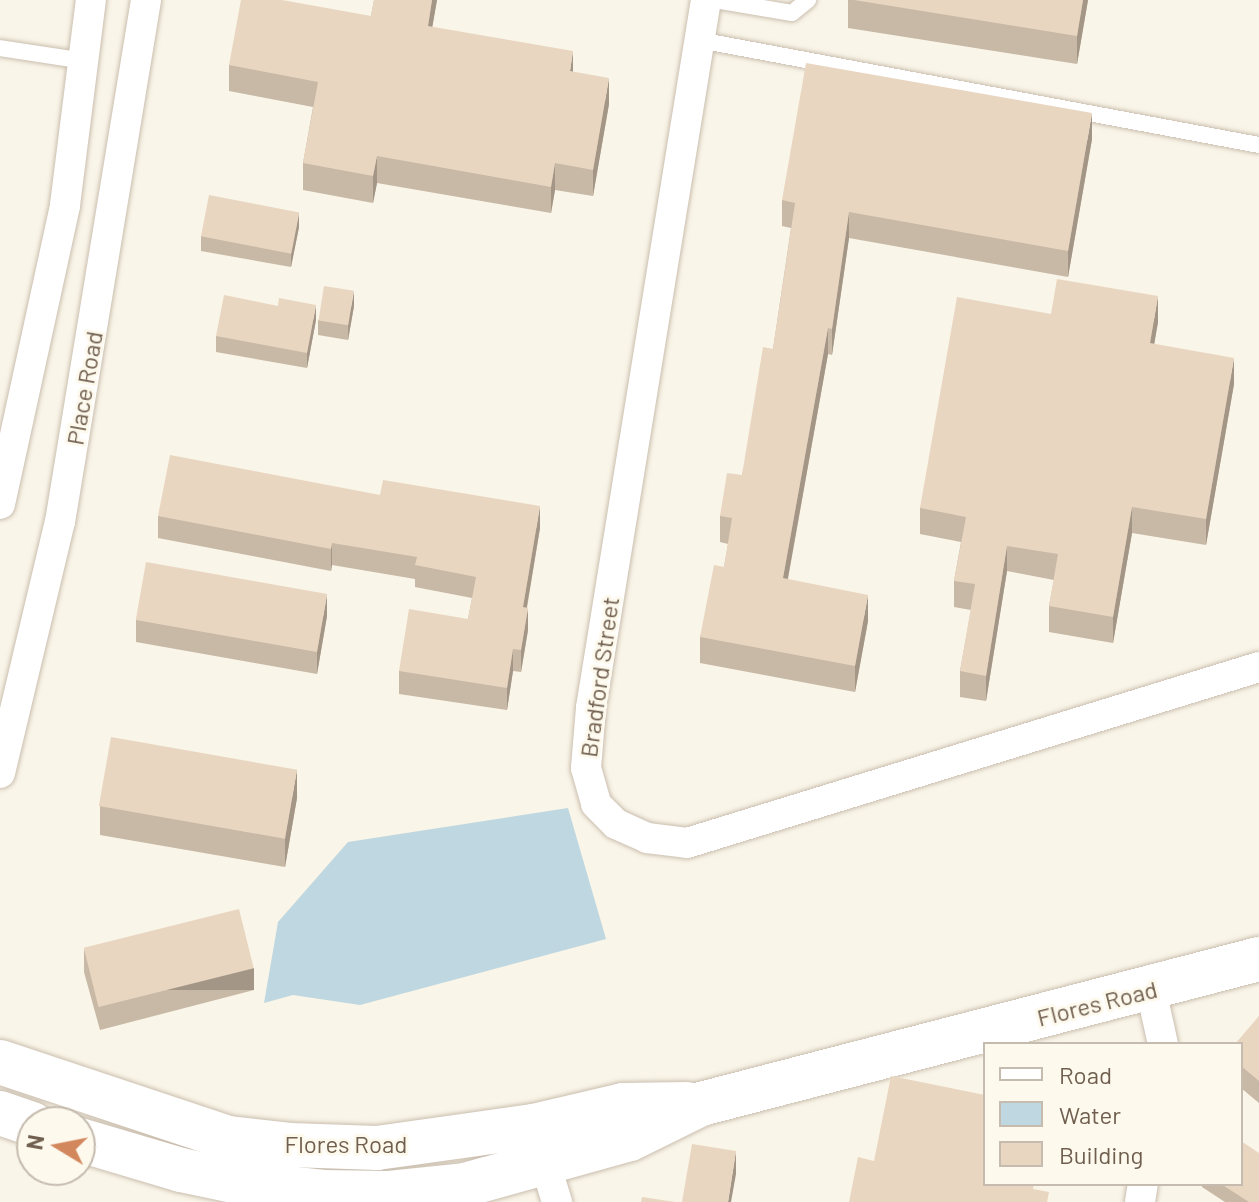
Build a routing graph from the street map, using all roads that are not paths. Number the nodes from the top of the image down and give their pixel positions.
1 (91, 0) edge
2 (146, 0) edge
3 (706, 0) edge
4 (715, 0) edge
5 (808, 0) edge
6 (699, 40) junction
7 (0, 48) edge
8 (85, 61) junction
9 (1259, 145) edge
10 (0, 504) edge
11 (1259, 667) edge
12 (0, 773) edge
13 (1259, 959) edge
14 (1151, 990) junction
15 (1163, 1042) edge
16 (0, 1062) edge
17 (96, 1145) edge
18 (546, 1164) edge

1 - 8 street
2 - 12 street, Place Road
3 - 6 street, Bradford Street
4 - 5 lane
6 - 9 lane
6 - 11 street, Bradford Street
7 - 8 lane
8 - 10 street
13 - 14 main road, Flores Road
14 - 15 street
14 - 18 main road, Flores Road
16 - 18 main road, Flores Road
17 - 18 main road, Flores Road

